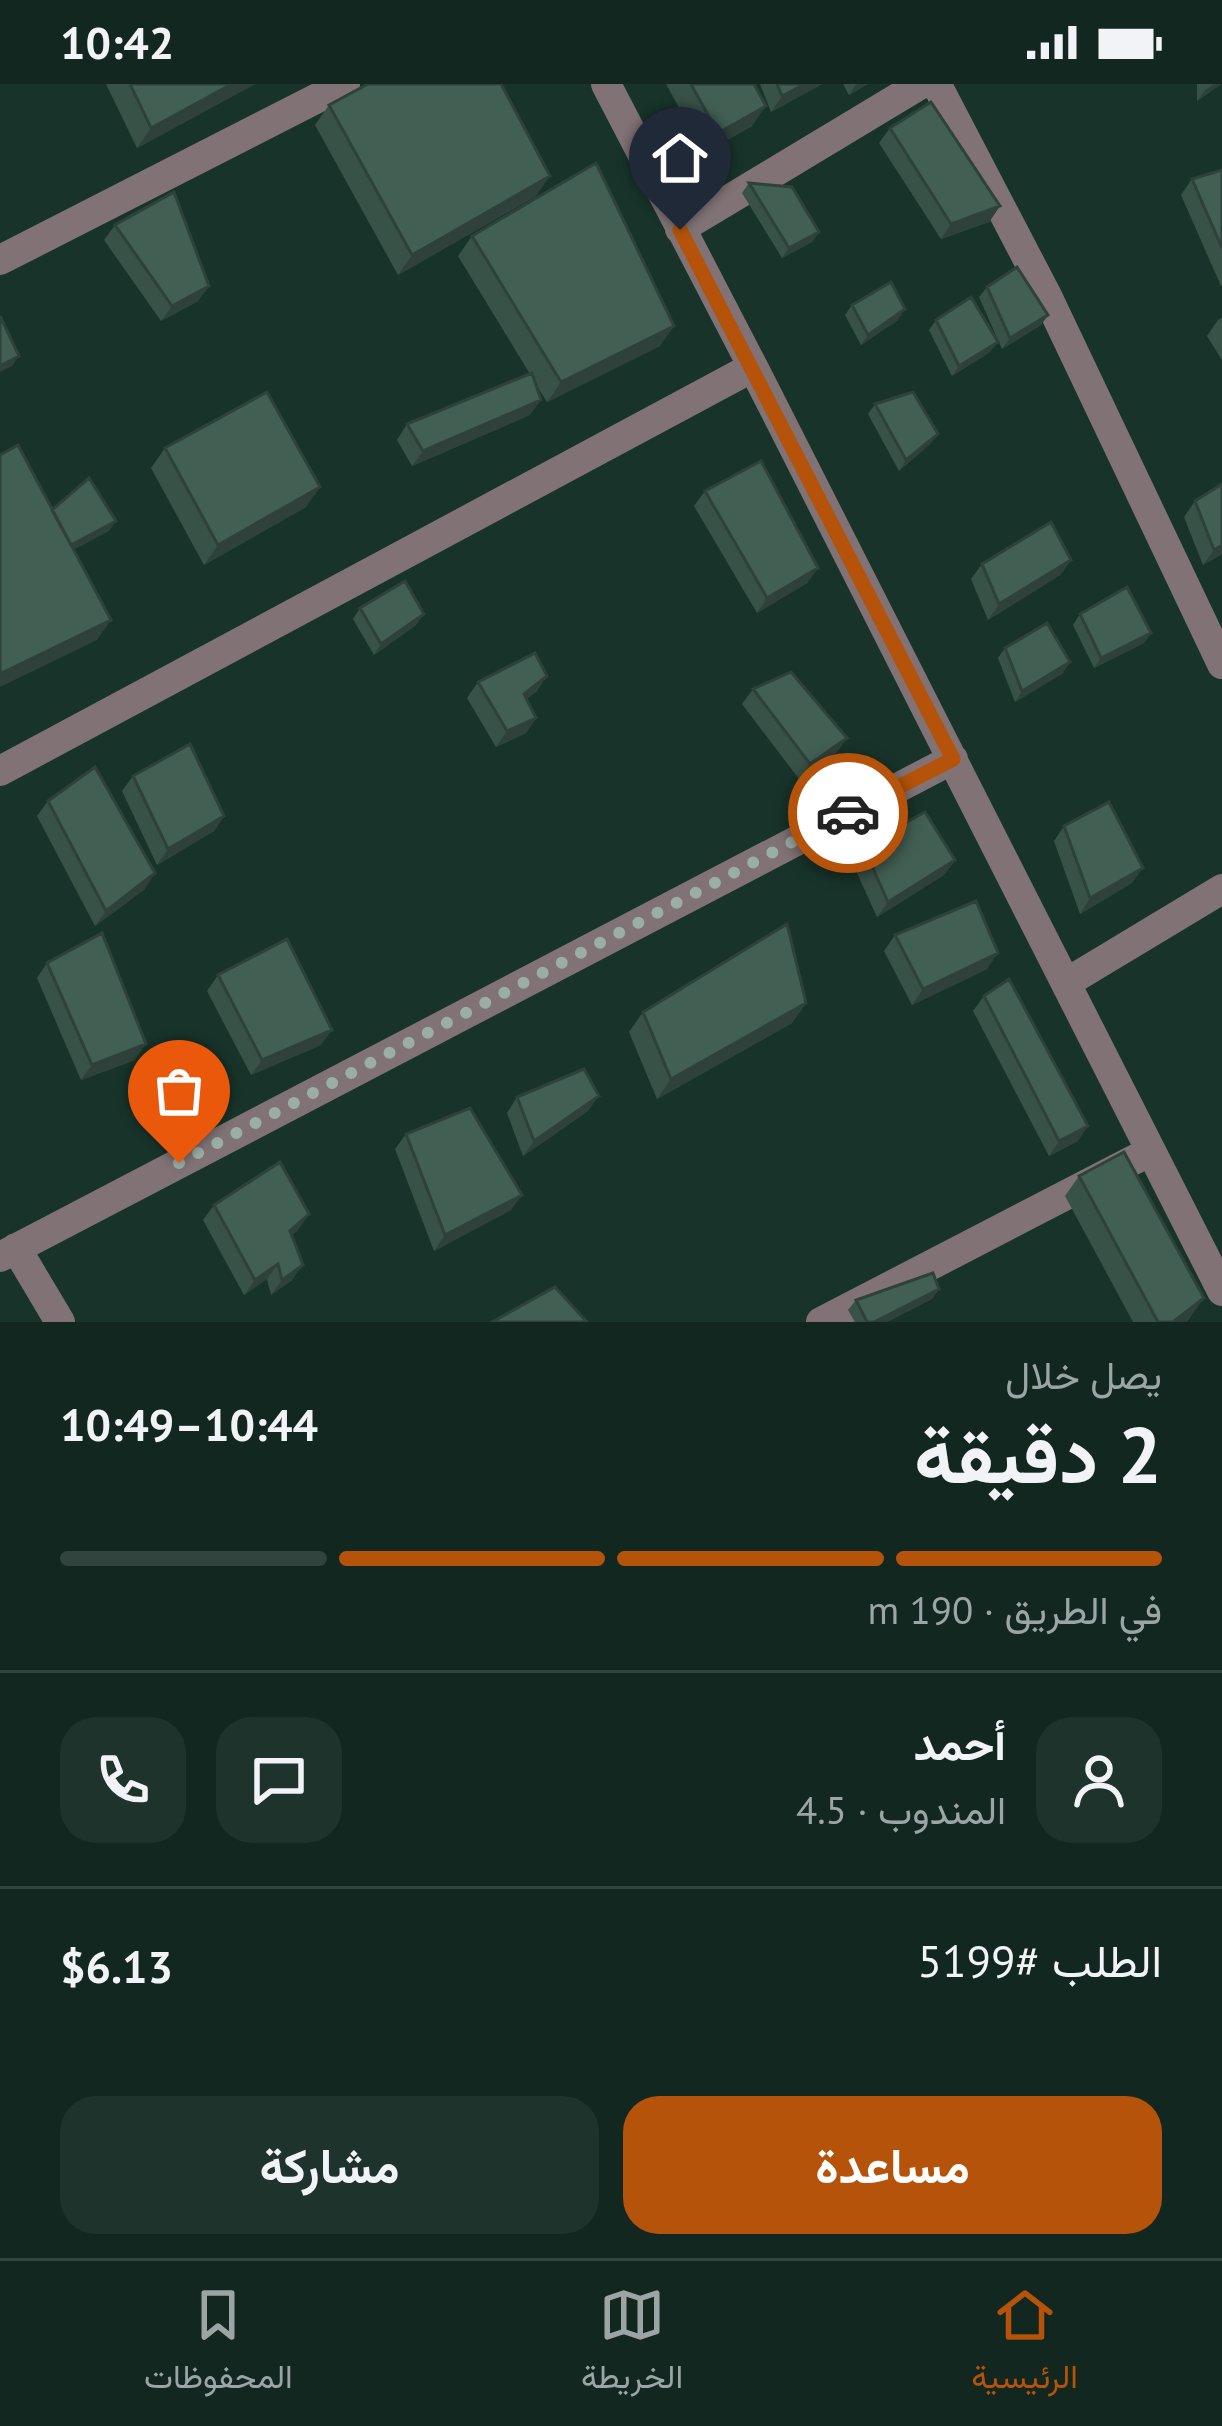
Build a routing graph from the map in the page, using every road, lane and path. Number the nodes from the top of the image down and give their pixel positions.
1 (345, 84) edge
2 (605, 84) edge
3 (921, 84) edge
4 (932, 84) edge
5 (680, 230) junction
6 (0, 260) edge
7 (753, 367) junction
8 (1222, 664) edge
9 (953, 759) junction
10 (0, 771) edge
11 (1222, 889) edge
12 (1066, 983) junction
13 (1151, 1151) junction
14 (8, 1252) edge
15 (1222, 1292) edge
16 (60, 1322) edge
17 (821, 1322) edge

1 - 6 street
2 - 5 street
3 - 5 street
4 - 8 street
5 - 7 street
7 - 9 street
7 - 10 street
9 - 12 street
9 - 14 street
11 - 12 street
12 - 13 street
13 - 15 street
13 - 17 street
14 - 16 street

